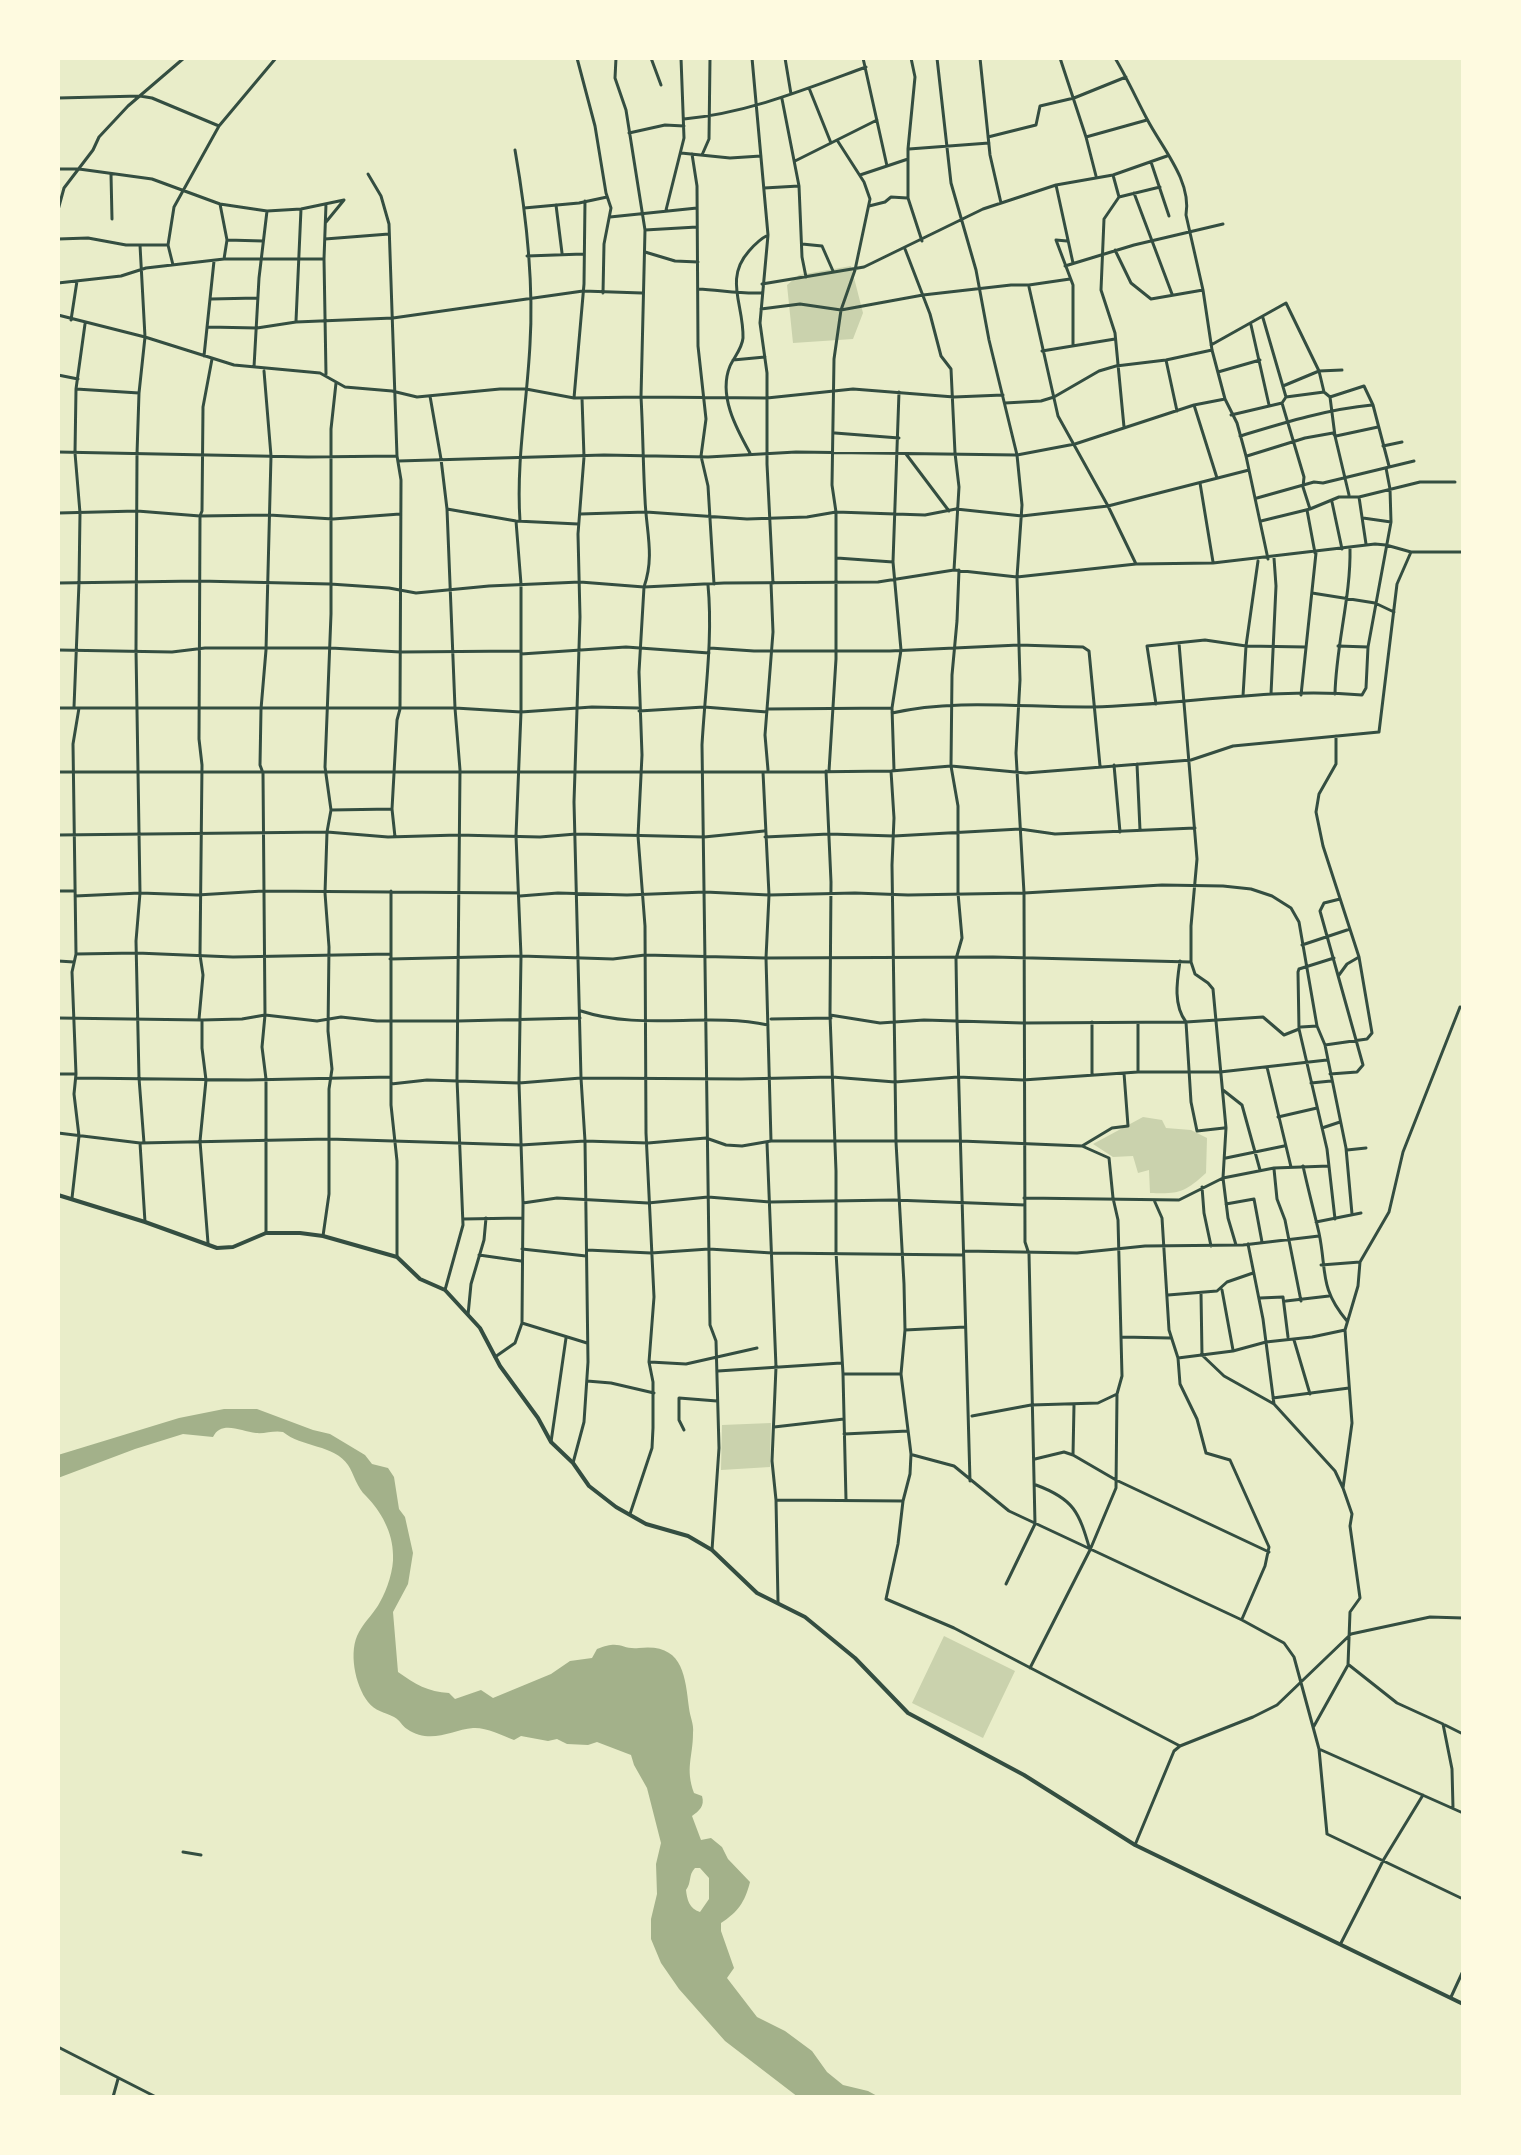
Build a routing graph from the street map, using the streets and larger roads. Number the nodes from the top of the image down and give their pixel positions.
1 (184, 58) edge
2 (276, 58) edge
3 (577, 58) edge
4 (616, 58) edge
5 (651, 58) edge
6 (681, 58) edge
7 (710, 58) edge
8 (752, 58) edge
9 (785, 58) edge
10 (863, 58) edge
11 (911, 58) edge
12 (937, 58) edge
13 (980, 58) edge
14 (1060, 58) edge
15 (1115, 58) edge
16 (866, 67) junction
17 (1126, 77) junction
18 (661, 85) dead end
19 (809, 88) junction
20 (791, 95) junction
21 (140, 96) junction
22 (58, 98) edge
23 (1074, 98) junction
24 (782, 99) junction
25 (757, 105) junction
26 (711, 117) junction
27 (684, 119) junction
28 (877, 120) junction
29 (1147, 120) junction
30 (219, 126) junction
31 (684, 126) junction
32 (629, 133) junction
33 (988, 137) junction
34 (1086, 137) junction
35 (837, 140) junction
36 (831, 143) junction
37 (989, 143) junction
38 (945, 145) junction
39 (908, 149) junction
40 (515, 150) dead end
41 (681, 153) junction
42 (692, 154) junction
43 (702, 155) junction
44 (761, 156) junction
45 (1169, 156) junction
46 (908, 159) junction
47 (795, 161) junction
48 (1151, 162) junction
49 (887, 166) junction
50 (58, 169) edge
51 (79, 169) junction
52 (111, 174) junction
53 (368, 174) dead end
54 (860, 175) junction
55 (1113, 175) junction
56 (1096, 176) junction
57 (1056, 185) junction
58 (799, 186) junction
59 (1160, 187) junction
60 (764, 188) junction
61 (183, 190) junction
62 (1134, 193) junction
63 (607, 197) junction
64 (1119, 197) junction
65 (908, 198) junction
66 (585, 201) junction
67 (1001, 203) junction
68 (220, 204) junction
69 (326, 204) junction
70 (556, 205) junction
71 (869, 206) junction
72 (524, 208) junction
73 (697, 208) junction
74 (301, 209) junction
75 (58, 210) edge
76 (666, 210) junction
77 (267, 211) junction
78 (642, 215) junction
79 (1169, 216) dead end
80 (610, 217) junction
81 (112, 219) dead end
82 (963, 220) junction
83 (325, 223) junction
84 (1223, 224) dead end
85 (697, 227) junction
86 (645, 230) junction
87 (1189, 232) junction
88 (389, 234) junction
89 (768, 235) junction
90 (58, 239) edge
91 (227, 240) junction
92 (325, 240) junction
93 (265, 241) junction
94 (922, 241) junction
95 (1067, 241) junction
96 (1152, 241) junction
97 (802, 244) junction
98 (140, 245) junction
99 (168, 245) junction
100 (905, 249) junction
101 (1115, 250) junction
102 (645, 252) junction
103 (562, 254) junction
104 (584, 254) junction
105 (1102, 254) junction
106 (527, 256) junction
107 (261, 258) junction
108 (224, 259) junction
109 (300, 259) junction
110 (324, 259) junction
111 (214, 261) junction
112 (698, 262) junction
113 (1073, 263) junction
114 (173, 266) junction
115 (1065, 266) junction
116 (139, 270) junction
117 (855, 270) junction
118 (834, 273) junction
119 (806, 277) junction
120 (1070, 279) junction
121 (77, 281) junction
122 (58, 283) edge
123 (762, 284) junction
124 (1029, 285) junction
125 (698, 289) junction
126 (979, 290) junction
127 (1203, 290) junction
128 (583, 291) junction
129 (603, 293) junction
130 (642, 293) junction
131 (761, 293) junction
132 (737, 294) junction
133 (923, 295) junction
134 (1172, 295) junction
135 (257, 298) junction
136 (211, 299) junction
137 (532, 299) junction
138 (760, 309) junction
139 (841, 310) junction
140 (58, 315) edge
141 (393, 318) junction
142 (1263, 318) junction
143 (71, 320) junction
144 (324, 321) junction
145 (296, 322) junction
146 (85, 324) junction
147 (1251, 325) junction
148 (208, 327) junction
149 (257, 328) junction
150 (145, 337) junction
151 (1115, 339) junction
152 (1073, 346) junction
153 (1211, 348) junction
154 (1042, 351) junction
155 (204, 356) junction
156 (766, 357) junction
157 (212, 359) junction
158 (733, 360) junction
159 (1166, 360) junction
160 (1260, 360) junction
161 (1116, 366) junction
162 (254, 368) junction
163 (264, 369) junction
164 (1342, 370) dead end
165 (1319, 371) junction
166 (1218, 372) junction
167 (326, 374) junction
168 (58, 375) edge
169 (78, 379) junction
170 (337, 381) junction
171 (1283, 386) junction
172 (76, 389) junction
173 (526, 389) junction
174 (396, 391) junction
175 (834, 391) junction
176 (899, 392) junction
177 (1324, 392) junction
178 (139, 393) junction
179 (1003, 395) junction
180 (430, 396) junction
181 (704, 396) junction
182 (727, 396) junction
183 (641, 397) junction
184 (954, 397) junction
185 (1054, 397) junction
186 (1286, 397) junction
187 (1330, 397) junction
188 (574, 398) junction
189 (582, 398) junction
190 (767, 398) junction
191 (1225, 399) junction
192 (1005, 403) junction
193 (1282, 403) junction
194 (1194, 405) junction
195 (1269, 405) junction
196 (1373, 405) junction
197 (1177, 411) junction
198 (1331, 412) junction
199 (1231, 415) junction
200 (1288, 422) junction
201 (1378, 427) junction
202 (1124, 428) junction
203 (834, 433) junction
204 (1240, 436) junction
205 (1335, 436) junction
206 (899, 438) junction
207 (1294, 442) junction
208 (1402, 442) dead end
209 (1075, 444) junction
210 (1383, 446) junction
211 (58, 452) edge
212 (75, 453) junction
213 (750, 453) junction
214 (832, 453) junction
215 (898, 453) junction
216 (955, 453) junction
217 (137, 454) junction
218 (767, 454) junction
219 (906, 454) junction
220 (201, 455) junction
221 (1017, 455) junction
222 (271, 456) junction
223 (645, 456) junction
224 (701, 456) junction
225 (1246, 456) junction
226 (331, 457) junction
227 (519, 457) junction
228 (584, 457) junction
229 (398, 459) junction
230 (441, 459) junction
231 (1414, 461) dead end
232 (1387, 467) junction
233 (1249, 470) junction
234 (1343, 477) junction
235 (1217, 478) junction
236 (1455, 482) dead end
237 (1200, 483) junction
238 (1303, 487) junction
239 (1390, 489) junction
240 (1349, 496) junction
241 (1359, 497) junction
242 (1257, 498) junction
243 (1332, 502) junction
244 (1108, 506) junction
245 (447, 509) junction
246 (956, 509) junction
247 (1309, 510) junction
248 (137, 511) junction
249 (949, 511) junction
250 (646, 512) junction
251 (836, 512) junction
252 (58, 513) edge
253 (80, 513) junction
254 (893, 513) junction
255 (400, 514) junction
256 (580, 514) junction
257 (269, 515) junction
258 (200, 516) junction
259 (710, 516) junction
260 (1022, 516) junction
261 (771, 518) junction
262 (1363, 518) junction
263 (333, 519) junction
264 (518, 521) junction
265 (1261, 521) junction
266 (1391, 522) junction
267 (578, 524) junction
268 (1366, 545) junction
269 (1386, 545) junction
270 (1350, 548) junction
271 (1342, 549) junction
272 (1411, 552) junction
273 (1463, 552) edge
274 (1316, 553) junction
275 (835, 558) junction
276 (1274, 558) junction
277 (1268, 559) junction
278 (1258, 560) junction
279 (893, 562) junction
280 (1213, 563) junction
281 (1136, 564) junction
282 (956, 570) junction
283 (1017, 577) junction
284 (894, 579) junction
285 (199, 581) junction
286 (137, 582) junction
287 (580, 582) junction
288 (836, 582) junction
289 (58, 583) edge
290 (79, 583) junction
291 (772, 583) junction
292 (268, 584) junction
293 (330, 584) junction
294 (521, 584) junction
295 (711, 584) junction
296 (644, 587) junction
297 (450, 590) junction
298 (399, 591) junction
299 (1311, 593) junction
300 (1346, 599) junction
301 (1375, 603) junction
302 (1394, 612) junction
303 (1179, 643) junction
304 (1019, 645) junction
305 (1246, 646) junction
306 (1338, 646) junction
307 (954, 647) junction
308 (1274, 647) junction
309 (1306, 647) junction
310 (1368, 647) junction
311 (331, 648) junction
312 (641, 649) junction
313 (835, 649) junction
314 (58, 650) edge
315 (76, 650) junction
316 (136, 650) junction
317 (199, 650) junction
318 (266, 650) junction
319 (580, 650) junction
320 (901, 650) junction
321 (454, 651) junction
322 (709, 651) junction
323 (770, 651) junction
324 (400, 652) junction
325 (520, 652) junction
326 (1271, 694) junction
327 (1335, 694) junction
328 (1301, 695) junction
329 (1243, 696) junction
330 (1186, 703) junction
331 (1156, 704) junction
332 (951, 706) junction
333 (137, 707) junction
334 (577, 707) junction
335 (704, 707) junction
336 (832, 707) junction
337 (1017, 707) junction
338 (1094, 707) junction
339 (58, 708) edge
340 (76, 708) junction
341 (201, 708) junction
342 (327, 708) junction
343 (455, 708) junction
344 (261, 709) junction
345 (400, 709) junction
346 (639, 710) junction
347 (767, 710) junction
348 (892, 711) junction
349 (521, 712) junction
350 (1336, 736) junction
351 (1191, 760) junction
352 (1137, 764) junction
353 (1114, 765) junction
354 (951, 766) junction
355 (1100, 767) junction
356 (460, 770) junction
357 (893, 770) junction
358 (138, 771) junction
359 (519, 771) junction
360 (828, 771) junction
361 (58, 772) edge
362 (74, 772) junction
363 (200, 772) junction
364 (395, 772) junction
365 (575, 772) junction
366 (640, 772) junction
367 (702, 772) junction
368 (766, 772) junction
369 (1017, 772) junction
370 (263, 773) junction
371 (328, 773) junction
372 (392, 809) junction
373 (331, 810) junction
374 (1195, 828) junction
375 (1020, 829) junction
376 (1140, 830) junction
377 (327, 832) junction
378 (957, 832) junction
379 (1120, 832) junction
380 (200, 834) junction
381 (263, 834) junction
382 (576, 834) junction
383 (764, 834) junction
384 (829, 834) junction
385 (58, 835) edge
386 (139, 835) junction
387 (458, 835) junction
388 (75, 836) junction
389 (516, 836) junction
390 (638, 836) junction
391 (894, 836) junction
392 (395, 837) junction
393 (704, 837) junction
394 (1194, 885) junction
395 (58, 891) edge
396 (263, 891) junction
397 (391, 891) junction
398 (705, 892) junction
399 (140, 893) junction
400 (325, 893) junction
401 (460, 893) junction
402 (577, 893) junction
403 (830, 893) junction
404 (958, 893) junction
405 (1024, 893) junction
406 (75, 894) junction
407 (520, 894) junction
408 (643, 894) junction
409 (201, 895) junction
410 (769, 895) junction
411 (893, 895) junction
412 (1340, 899) junction
413 (1350, 929) junction
414 (1327, 936) junction
415 (1302, 945) junction
416 (137, 953) junction
417 (76, 954) junction
418 (200, 955) junction
419 (645, 955) junction
420 (328, 956) junction
421 (521, 956) junction
422 (895, 956) junction
423 (264, 957) junction
424 (390, 957) junction
425 (458, 957) junction
426 (579, 957) junction
427 (705, 957) junction
428 (832, 957) junction
429 (1359, 957) junction
430 (766, 958) junction
431 (1023, 958) junction
432 (1334, 958) junction
433 (956, 959) junction
434 (58, 961) edge
435 (1180, 961) junction
436 (74, 962) junction
437 (1191, 962) junction
438 (1307, 969) junction
439 (1339, 975) junction
440 (1460, 1007) dead end
441 (580, 1011) junction
442 (265, 1015) junction
443 (830, 1016) junction
444 (75, 1017) junction
445 (58, 1018) edge
446 (330, 1018) junction
447 (580, 1018) junction
448 (138, 1019) junction
449 (201, 1019) junction
450 (706, 1019) junction
451 (520, 1020) junction
452 (646, 1020) junction
453 (957, 1020) junction
454 (1215, 1020) junction
455 (392, 1021) junction
456 (458, 1021) junction
457 (769, 1022) junction
458 (894, 1022) junction
459 (1092, 1022) junction
460 (1138, 1022) junction
461 (1186, 1022) junction
462 (1023, 1023) junction
463 (1317, 1026) junction
464 (1300, 1028) junction
465 (1354, 1041) junction
466 (1325, 1045) junction
467 (1327, 1060) junction
468 (1306, 1062) junction
469 (1267, 1067) junction
470 (1138, 1072) junction
471 (1189, 1072) junction
472 (1220, 1072) junction
473 (1124, 1073) junction
474 (58, 1074) edge
475 (1092, 1074) junction
476 (1330, 1074) junction
477 (76, 1076) junction
478 (391, 1077) junction
479 (832, 1077) junction
480 (958, 1077) junction
481 (139, 1078) junction
482 (581, 1078) junction
483 (769, 1078) junction
484 (266, 1079) junction
485 (457, 1079) junction
486 (646, 1079) junction
487 (206, 1080) junction
488 (331, 1080) junction
489 (708, 1080) junction
490 (1023, 1080) junction
491 (1331, 1081) junction
492 (895, 1082) junction
493 (519, 1083) junction
494 (1311, 1083) junction
495 (391, 1084) junction
496 (1223, 1090) junction
497 (1317, 1108) junction
498 (1278, 1117) junction
499 (1340, 1122) junction
500 (1226, 1128) junction
501 (1322, 1128) junction
502 (58, 1133) edge
503 (79, 1136) junction
504 (706, 1138) junction
505 (329, 1139) junction
506 (833, 1140) junction
507 (200, 1141) junction
508 (266, 1141) junction
509 (585, 1141) junction
510 (961, 1141) junction
511 (769, 1142) junction
512 (896, 1142) junction
513 (142, 1143) junction
514 (395, 1143) junction
515 (648, 1143) junction
516 (458, 1144) junction
517 (1025, 1144) junction
518 (521, 1145) junction
519 (1082, 1146) junction
520 (1284, 1146) junction
521 (1366, 1148) dead end
522 (1256, 1150) junction
523 (1347, 1150) junction
524 (1226, 1158) junction
525 (1303, 1166) junction
526 (1329, 1166) junction
527 (1291, 1167) junction
528 (1274, 1168) junction
529 (1260, 1170) junction
530 (1223, 1178) junction
531 (1202, 1187) junction
532 (58, 1195) edge
533 (708, 1197) junction
534 (1024, 1198) junction
535 (1113, 1198) junction
536 (72, 1199) junction
537 (585, 1200) junction
538 (834, 1200) junction
539 (1154, 1200) junction
540 (900, 1201) junction
541 (770, 1202) junction
542 (523, 1203) junction
543 (648, 1203) junction
544 (962, 1203) junction
545 (1226, 1204) junction
546 (1025, 1205) junction
547 (1361, 1213) dead end
548 (1352, 1214) junction
549 (486, 1218) junction
550 (522, 1218) junction
551 (463, 1219) junction
552 (1335, 1219) junction
553 (145, 1222) junction
554 (1316, 1222) junction
555 (266, 1233) junction
556 (323, 1236) junction
557 (1319, 1236) junction
558 (1289, 1239) junction
559 (1262, 1242) junction
560 (1248, 1244) junction
561 (208, 1245) junction
562 (1166, 1245) junction
563 (1236, 1245) junction
564 (1211, 1246) junction
565 (1118, 1248) junction
566 (522, 1249) junction
567 (709, 1249) junction
568 (587, 1250) junction
569 (836, 1252) junction
570 (651, 1253) junction
571 (772, 1253) junction
572 (963, 1253) junction
573 (902, 1254) junction
574 (1029, 1254) junction
575 (479, 1255) junction
576 (587, 1256) junction
577 (397, 1257) junction
578 (521, 1261) junction
579 (1360, 1262) junction
580 (1321, 1265) junction
581 (1253, 1273) junction
582 (1222, 1287) junction
583 (445, 1290) junction
584 (1201, 1293) junction
585 (1168, 1295) junction
586 (1329, 1296) junction
587 (1260, 1298) junction
588 (1285, 1301) junction
589 (1301, 1301) junction
590 (468, 1315) junction
591 (1347, 1321) junction
592 (522, 1323) junction
593 (966, 1327) junction
594 (905, 1330) junction
595 (1345, 1330) junction
596 (1121, 1337) junction
597 (566, 1338) junction
598 (1170, 1338) junction
599 (1288, 1339) junction
600 (1294, 1340) junction
601 (1266, 1342) junction
602 (587, 1343) junction
603 (757, 1348) dead end
604 (1233, 1351) junction
605 (1202, 1355) junction
606 (495, 1357) junction
607 (717, 1357) junction
608 (1178, 1358) junction
609 (649, 1362) junction
610 (841, 1363) junction
611 (776, 1367) junction
612 (718, 1371) junction
613 (843, 1374) junction
614 (901, 1374) junction
615 (587, 1381) junction
616 (1350, 1388) junction
617 (654, 1393) junction
618 (1117, 1394) junction
619 (1310, 1395) junction
620 (1273, 1398) junction
621 (718, 1402) junction
622 (1274, 1404) junction
623 (1031, 1405) junction
624 (1074, 1405) junction
625 (970, 1417) junction
626 (844, 1419) junction
627 (774, 1427) junction
628 (684, 1430) dead end
629 (908, 1431) junction
630 (844, 1434) junction
631 (551, 1442) junction
632 (911, 1454) junction
633 (1073, 1455) junction
634 (1035, 1459) junction
635 (573, 1463) junction
636 (1116, 1480) junction
637 (970, 1481) junction
638 (1036, 1485) junction
639 (1343, 1488) junction
640 (776, 1500) junction
641 (846, 1500) junction
642 (903, 1501) junction
643 (630, 1514) junction
644 (1035, 1524) junction
645 (712, 1550) junction
646 (1090, 1550) junction
647 (1269, 1552) junction
648 (1006, 1584) dead end
649 (778, 1604) junction
650 (1463, 1616) edge
651 (1242, 1620) junction
652 (1351, 1634) junction
653 (1348, 1665) junction
654 (1030, 1668) junction
655 (1302, 1683) junction
656 (1443, 1724) junction
657 (1314, 1726) junction
658 (1463, 1734) edge
659 (1180, 1746) junction
660 (1319, 1749) junction
661 (1423, 1795) junction
662 (1453, 1808) junction
663 (1463, 1813) edge
664 (1135, 1845) junction
665 (183, 1852) dead end
666 (201, 1855) dead end
667 (1384, 1859) junction
668 (1463, 1899) edge
669 (1341, 1943) junction
670 (1463, 1971) edge
671 (1451, 1997) junction
672 (1463, 2004) edge
673 (58, 2047) edge
674 (118, 2079) junction
675 (113, 2097) edge
676 (156, 2097) edge

1 - 21 street
2 - 30 street
3 - 63 street
4 - 32 street
5 - 18 street
6 - 27 street
7 - 26 street
8 - 25 street
9 - 20 street
10 - 16 street
11 - 39 street
12 - 38 street
13 - 33 street
14 - 23 street
15 - 17 street
16 - 19 street
16 - 28 street
17 - 23 street
17 - 29 street
19 - 20 street
19 - 36 street
20 - 24 street
21 - 22 street
21 - 30 street
21 - 51 street
23 - 33 street
23 - 34 street
24 - 25 street
24 - 47 street
25 - 26 street
25 - 44 street
26 - 27 street
26 - 43 street
27 - 31 street
28 - 35 street
28 - 49 street
29 - 34 street
29 - 45 street
30 - 61 street
31 - 32 street
31 - 41 street
32 - 78 street
33 - 37 street
34 - 56 street
35 - 36 street
35 - 54 street
36 - 47 street
37 - 38 street
37 - 67 street
38 - 39 street
38 - 82 street
39 - 46 street
40 - 72 street
41 - 42 street
41 - 76 street
42 - 43 street
42 - 73 street
43 - 44 street
44 - 60 street
45 - 48 street
45 - 87 street
46 - 49 street
46 - 65 street
47 - 58 street
48 - 55 street
48 - 59 street
49 - 54 street
50 - 51 street
51 - 52 street
51 - 75 street
52 - 61 street
52 - 81 street
53 - 88 street
54 - 71 street
55 - 56 street
55 - 64 street
56 - 57 street
57 - 67 street
57 - 95 street
58 - 60 street
58 - 97 street
59 - 62 street
59 - 79 street
60 - 89 street
61 - 68 street
61 - 99 street
62 - 64 street
62 - 96 street
63 - 66 street
63 - 80 street
64 - 105 street
65 - 71 street
65 - 94 street
66 - 70 street
66 - 104 street
67 - 82 street
68 - 77 street
68 - 91 street
69 - 74 street
69 - 83 street
69 - 83 street
70 - 72 street
70 - 103 street
71 - 117 street
72 - 106 street
73 - 76 street
73 - 85 street
74 - 77 street
74 - 109 street
76 - 78 street
77 - 93 street
78 - 80 street
78 - 86 street
80 - 129 street
82 - 94 street
82 - 126 street
83 - 92 street
84 - 87 street
85 - 86 street
85 - 112 street
86 - 102 street
87 - 96 street
87 - 127 street
88 - 92 street
88 - 141 street
89 - 123 street
89 - 132 street
90 - 98 street
91 - 93 street
91 - 108 street
92 - 110 street
93 - 107 street
94 - 100 street
95 - 113 street
95 - 115 street
96 - 101 street
96 - 134 street
97 - 118 street
97 - 119 street
98 - 99 street
98 - 116 street
99 - 114 street
100 - 117 street
100 - 133 street
101 - 105 street
101 - 134 street
102 - 112 street
102 - 130 street
103 - 104 street
103 - 106 street
104 - 128 street
105 - 113 street
105 - 151 street
106 - 137 street
107 - 108 street
107 - 109 street
107 - 135 street
108 - 111 street
109 - 110 street
109 - 145 street
110 - 144 street
111 - 114 street
111 - 136 street
112 - 125 street
113 - 115 street
114 - 116 street
115 - 120 street
116 - 121 street
116 - 150 street
117 - 118 street
117 - 139 street
118 - 119 street
119 - 123 street
120 - 124 street
120 - 152 street
121 - 122 street
121 - 143 street
123 - 131 street
124 - 126 street
124 - 154 street
125 - 132 street
125 - 181 street
126 - 133 street
126 - 179 street
127 - 134 street
127 - 153 street
128 - 129 street
128 - 137 street
128 - 188 street
129 - 130 street
130 - 183 street
131 - 132 street
131 - 138 street
132 - 158 street
133 - 139 street
133 - 184 street
135 - 136 street
135 - 149 street
136 - 148 street
137 - 141 street
137 - 173 street
138 - 139 street
138 - 156 street
139 - 175 street
140 - 143 street
141 - 144 street
141 - 174 street
142 - 147 street
142 - 165 street
142 - 171 street
143 - 146 street
144 - 145 street
144 - 167 street
145 - 149 street
146 - 150 street
146 - 169 street
147 - 153 street
147 - 160 street
148 - 149 street
148 - 155 street
149 - 162 street
150 - 155 street
150 - 178 street
151 - 152 street
151 - 161 street
152 - 154 street
153 - 159 street
153 - 166 street
154 - 185 street
155 - 157 street
156 - 158 street
156 - 190 street
157 - 162 street
157 - 220 street
158 - 182 street
159 - 161 street
159 - 197 street
160 - 166 street
160 - 195 street
161 - 185 street
161 - 202 street
162 - 163 street
163 - 167 street
163 - 222 street
164 - 165 street
165 - 171 street
165 - 177 street
166 - 191 street
167 - 170 street
168 - 169 street
169 - 172 street
170 - 174 street
170 - 226 street
171 - 186 street
172 - 178 street
172 - 212 street
173 - 180 street
173 - 188 street
173 - 227 street
174 - 180 street
174 - 229 street
175 - 176 street
175 - 190 street
175 - 203 street
176 - 184 street
176 - 206 street
177 - 186 street
177 - 187 street
178 - 217 street
179 - 184 street
179 - 192 street
180 - 230 street
181 - 182 street
181 - 183 street
181 - 224 street
182 - 190 street
182 - 213 street
183 - 189 street
183 - 223 street
184 - 216 street
185 - 192 street
185 - 209 street
186 - 193 street
187 - 196 street
187 - 198 street
188 - 189 street
189 - 228 street
190 - 218 street
191 - 194 street
191 - 199 street
192 - 221 street
193 - 195 street
193 - 200 street
194 - 197 street
194 - 235 street
195 - 199 street
196 - 198 street
196 - 201 street
197 - 202 street
198 - 200 street
198 - 205 street
199 - 204 street
200 - 204 street
200 - 207 street
201 - 205 street
201 - 210 street
202 - 209 street
203 - 206 street
203 - 214 street
204 - 225 street
205 - 207 street
205 - 234 street
206 - 215 street
207 - 225 street
207 - 238 street
208 - 210 street
209 - 221 street
209 - 244 street
210 - 232 street
211 - 212 street
212 - 217 street
212 - 253 street
213 - 218 street
213 - 224 street
214 - 215 street
214 - 218 street
214 - 251 street
215 - 219 street
215 - 254 street
216 - 219 street
216 - 221 street
216 - 246 street
217 - 220 street
217 - 248 street
218 - 261 street
219 - 249 street
220 - 222 street
220 - 258 street
221 - 260 street
222 - 226 street
222 - 257 street
223 - 224 street
223 - 228 street
223 - 250 street
224 - 259 street
225 - 233 street
226 - 229 street
226 - 263 street
227 - 228 street
227 - 230 street
227 - 264 street
228 - 256 street
229 - 230 street
229 - 255 street
230 - 245 street
231 - 232 street
232 - 234 street
232 - 239 street
233 - 235 street
233 - 242 street
234 - 238 street
234 - 240 street
235 - 237 street
236 - 239 street
237 - 244 street
237 - 280 street
238 - 242 street
238 - 247 street
239 - 241 street
239 - 266 street
240 - 241 street
240 - 243 street
241 - 262 street
242 - 265 street
243 - 247 street
243 - 271 street
244 - 260 street
244 - 281 street
245 - 264 street
245 - 297 street
246 - 249 street
246 - 260 street
246 - 282 street
247 - 265 street
247 - 274 street
248 - 253 street
248 - 258 street
248 - 286 street
249 - 254 street
250 - 256 street
250 - 259 street
250 - 296 street
251 - 254 street
251 - 261 street
251 - 275 street
252 - 253 street
253 - 290 street
254 - 279 street
255 - 263 street
255 - 298 street
256 - 267 street
257 - 258 street
257 - 263 street
257 - 292 street
258 - 285 street
259 - 261 street
259 - 295 street
260 - 283 street
261 - 291 street
262 - 266 street
262 - 268 street
263 - 293 street
264 - 267 street
264 - 294 street
265 - 277 street
266 - 269 street
267 - 287 street
268 - 269 street
268 - 270 street
269 - 272 street
269 - 301 street
270 - 271 street
270 - 300 street
271 - 274 street
272 - 273 street
272 - 302 street
274 - 276 street
274 - 299 street
275 - 279 street
275 - 288 street
276 - 277 street
276 - 308 street
277 - 278 street
278 - 280 street
278 - 305 street
279 - 284 street
280 - 281 street
281 - 283 street
282 - 283 street
282 - 284 street
282 - 307 street
283 - 304 street
284 - 288 street
284 - 320 street
285 - 286 street
285 - 292 street
285 - 317 street
286 - 290 street
286 - 316 street
287 - 294 street
287 - 296 street
287 - 319 street
288 - 291 street
288 - 313 street
289 - 290 street
290 - 315 street
291 - 295 street
291 - 323 street
292 - 293 street
292 - 318 street
293 - 298 street
293 - 311 street
294 - 297 street
294 - 325 street
295 - 296 street
295 - 322 street
296 - 312 street
297 - 298 street
297 - 321 street
298 - 324 street
299 - 300 street
299 - 309 street
300 - 301 street
300 - 306 street
301 - 302 street
301 - 310 street
302 - 350 street
303 - 305 street
303 - 330 street
303 - 331 street
304 - 307 street
304 - 337 street
304 - 338 street
305 - 308 street
305 - 329 street
306 - 310 street
306 - 327 street
307 - 320 street
307 - 332 street
308 - 309 street
308 - 326 street
309 - 328 street
310 - 327 street
311 - 318 street
311 - 324 street
311 - 342 street
312 - 319 street
312 - 322 street
312 - 346 street
313 - 320 street
313 - 323 street
313 - 336 street
314 - 315 street
315 - 316 street
315 - 340 street
316 - 317 street
316 - 333 street
317 - 318 street
317 - 341 street
318 - 344 street
319 - 325 street
319 - 334 street
320 - 348 street
321 - 324 street
321 - 325 street
321 - 343 street
322 - 323 street
322 - 335 street
323 - 347 street
324 - 345 street
325 - 349 street
326 - 328 street
326 - 329 street
327 - 328 street
329 - 330 street
330 - 331 street
330 - 351 street
331 - 338 street
332 - 337 street
332 - 348 street
332 - 354 street
333 - 340 street
333 - 341 street
333 - 358 street
334 - 346 street
334 - 349 street
334 - 365 street
335 - 346 street
335 - 347 street
335 - 367 street
336 - 347 street
336 - 348 street
336 - 360 street
337 - 338 street
337 - 369 street
338 - 355 street
339 - 340 street
340 - 362 street
341 - 344 street
341 - 363 street
342 - 344 street
342 - 345 street
342 - 371 street
343 - 345 street
343 - 349 street
343 - 356 street
344 - 370 street
345 - 364 street
346 - 366 street
347 - 368 street
348 - 357 street
349 - 359 street
350 - 351 street
350 - 412 street
351 - 352 street
351 - 374 street
352 - 353 street
352 - 376 street
353 - 355 street
353 - 379 street
354 - 357 street
354 - 369 street
354 - 378 street
355 - 369 street
356 - 359 street
356 - 364 street
356 - 387 street
357 - 360 street
357 - 391 street
358 - 362 street
358 - 363 street
358 - 386 street
359 - 365 street
359 - 389 street
360 - 368 street
360 - 384 street
361 - 362 street
362 - 388 street
363 - 370 street
363 - 380 street
364 - 371 street
364 - 372 street
365 - 366 street
365 - 382 street
366 - 367 street
366 - 390 street
367 - 368 street
367 - 393 street
368 - 383 street
369 - 375 street
370 - 371 street
370 - 381 street
371 - 373 street
372 - 373 street
372 - 392 street
373 - 377 street
374 - 376 street
374 - 394 street
375 - 378 street
375 - 379 street
375 - 405 street
376 - 379 street
377 - 381 street
377 - 392 street
377 - 400 street
378 - 391 street
378 - 404 street
380 - 381 street
380 - 386 street
380 - 409 street
381 - 396 street
382 - 389 street
382 - 390 street
382 - 402 street
383 - 384 street
383 - 393 street
383 - 410 street
384 - 391 street
384 - 403 street
385 - 388 street
386 - 388 street
386 - 399 street
387 - 389 street
387 - 392 street
387 - 401 street
388 - 406 street
389 - 407 street
390 - 393 street
390 - 408 street
391 - 411 street
393 - 398 street
394 - 405 street
394 - 415 street
394 - 437 street
395 - 406 street
396 - 400 street
396 - 409 street
396 - 423 street
397 - 400 street
397 - 401 street
397 - 424 street
398 - 408 street
398 - 410 street
398 - 427 street
399 - 406 street
399 - 409 street
399 - 416 street
400 - 420 street
401 - 407 street
401 - 425 street
402 - 407 street
402 - 408 street
402 - 426 street
403 - 410 street
403 - 411 street
403 - 428 street
404 - 405 street
404 - 411 street
404 - 433 street
405 - 431 street
406 - 417 street
407 - 421 street
408 - 419 street
409 - 418 street
410 - 430 street
411 - 422 street
412 - 413 street
412 - 414 street
413 - 414 street
413 - 429 street
414 - 415 street
414 - 432 street
415 - 438 street
416 - 417 street
416 - 418 street
416 - 448 street
417 - 436 street
418 - 423 street
418 - 449 street
419 - 426 street
419 - 427 street
419 - 452 street
420 - 423 street
420 - 424 street
420 - 446 street
421 - 425 street
421 - 426 street
421 - 451 street
422 - 428 street
422 - 433 street
422 - 458 street
423 - 442 street
424 - 425 street
424 - 455 street
425 - 456 street
426 - 441 street
427 - 430 street
427 - 450 street
428 - 430 street
428 - 443 street
429 - 439 street
429 - 465 street
430 - 457 street
431 - 433 street
431 - 435 street
431 - 462 street
432 - 438 street
432 - 439 street
433 - 453 street
434 - 436 street
435 - 437 street
435 - 461 street
436 - 444 street
437 - 454 street
438 - 463 street
438 - 464 street
439 - 465 street
440 - 579 street
441 - 447 street
441 - 452 street
442 - 446 street
442 - 449 street
442 - 484 street
443 - 457 street
443 - 458 street
443 - 479 street
444 - 445 street
444 - 448 street
444 - 477 street
446 - 455 street
446 - 488 street
447 - 451 street
447 - 482 street
448 - 449 street
448 - 481 street
449 - 487 street
450 - 452 street
450 - 457 street
450 - 489 street
451 - 456 street
451 - 493 street
452 - 486 street
453 - 458 street
453 - 462 street
453 - 480 street
454 - 461 street
454 - 464 street
454 - 472 street
455 - 456 street
455 - 478 street
456 - 485 street
457 - 483 street
458 - 492 street
459 - 460 street
459 - 462 street
459 - 475 street
460 - 461 street
460 - 470 street
461 - 471 street
462 - 490 street
463 - 464 street
463 - 466 street
464 - 468 street
465 - 466 street
465 - 476 street
466 - 467 street
467 - 468 street
467 - 476 street
468 - 469 street
468 - 494 street
469 - 472 street
469 - 498 street
470 - 471 street
470 - 473 street
471 - 472 street
471 - 500 street
472 - 496 street
473 - 475 street
473 - 519 street
474 - 477 street
475 - 490 street
476 - 491 street
477 - 481 street
477 - 503 street
478 - 488 street
478 - 495 street
479 - 483 street
479 - 492 street
479 - 506 street
480 - 490 street
480 - 492 street
480 - 510 street
481 - 487 street
481 - 513 street
482 - 486 street
482 - 493 street
482 - 509 street
483 - 489 street
483 - 511 street
484 - 487 street
484 - 488 street
484 - 508 street
485 - 493 street
485 - 495 street
485 - 516 street
486 - 489 street
486 - 515 street
487 - 507 street
488 - 505 street
489 - 504 street
490 - 517 street
491 - 494 street
491 - 499 street
492 - 512 street
493 - 518 street
494 - 497 street
495 - 514 street
496 - 500 street
496 - 522 street
497 - 498 street
497 - 501 street
498 - 520 street
499 - 501 street
499 - 523 street
500 - 524 street
501 - 526 street
502 - 503 street
503 - 513 street
503 - 536 street
504 - 511 street
504 - 515 street
504 - 533 street
505 - 508 street
505 - 514 street
505 - 556 street
506 - 511 street
506 - 512 street
506 - 538 street
507 - 508 street
507 - 513 street
507 - 561 street
508 - 555 street
509 - 515 street
509 - 518 street
509 - 537 street
510 - 512 street
510 - 517 street
510 - 544 street
511 - 541 street
512 - 540 street
513 - 553 street
514 - 516 street
514 - 577 street
515 - 543 street
516 - 518 street
516 - 551 street
517 - 519 street
517 - 534 street
518 - 542 street
519 - 535 street
520 - 522 street
520 - 527 street
521 - 523 street
522 - 524 street
522 - 529 street
523 - 548 street
524 - 530 street
525 - 526 street
525 - 527 street
525 - 554 street
526 - 552 street
527 - 528 street
528 - 529 street
528 - 558 street
529 - 530 street
530 - 531 street
530 - 545 street
531 - 539 street
531 - 564 street
532 - 536 street
533 - 541 street
533 - 543 street
533 - 567 street
534 - 535 street
534 - 546 street
535 - 539 street
535 - 565 street
536 - 553 street
537 - 542 street
537 - 543 street
537 - 568 street
538 - 540 street
538 - 541 street
538 - 569 street
539 - 562 street
540 - 544 street
540 - 573 street
541 - 571 street
542 - 550 street
543 - 570 street
544 - 546 street
544 - 572 street
545 - 559 street
545 - 563 street
546 - 574 street
547 - 548 street
548 - 552 street
549 - 550 street
549 - 551 street
549 - 575 street
550 - 566 street
551 - 583 street
552 - 554 street
553 - 561 street
554 - 557 street
555 - 556 street
555 - 561 street
556 - 577 street
557 - 558 street
557 - 580 street
558 - 559 street
558 - 589 street
559 - 560 street
560 - 563 street
560 - 581 street
562 - 564 street
562 - 565 street
562 - 585 street
563 - 564 street
565 - 574 street
565 - 596 street
566 - 576 street
566 - 578 street
567 - 570 street
567 - 571 street
567 - 607 street
568 - 570 street
568 - 576 street
569 - 571 street
569 - 573 street
569 - 610 street
570 - 609 street
571 - 611 street
572 - 573 street
572 - 574 street
572 - 593 street
573 - 594 street
574 - 623 street
575 - 578 street
575 - 590 street
576 - 602 street
577 - 583 street
578 - 592 street
579 - 580 street
579 - 591 street
580 - 586 street
581 - 582 street
581 - 587 street
582 - 584 street
582 - 604 street
583 - 590 street
584 - 585 street
584 - 605 street
585 - 598 street
586 - 589 street
586 - 591 street
587 - 588 street
587 - 601 street
588 - 589 street
588 - 599 street
590 - 606 street
591 - 595 street
592 - 597 street
592 - 606 street
593 - 594 street
593 - 625 street
594 - 614 street
595 - 600 street
595 - 616 street
596 - 598 street
596 - 618 street
597 - 602 street
597 - 631 street
598 - 608 street
599 - 600 street
599 - 601 street
600 - 619 street
601 - 604 street
601 - 620 street
602 - 615 street
603 - 607 street
604 - 605 street
605 - 608 street
605 - 622 street
606 - 631 street
607 - 609 street
607 - 612 street
608 - 647 street
609 - 617 street
610 - 611 street
610 - 613 street
611 - 612 street
611 - 627 street
612 - 621 street
613 - 614 street
613 - 626 street
614 - 629 street
615 - 617 street
615 - 635 street
616 - 619 street
616 - 639 street
617 - 643 street
618 - 624 street
618 - 636 street
619 - 620 street
620 - 622 street
621 - 628 street
621 - 645 street
622 - 639 street
623 - 624 street
623 - 625 street
623 - 634 street
624 - 633 street
625 - 637 street
626 - 627 street
626 - 630 street
627 - 640 street
629 - 630 street
629 - 632 street
630 - 641 street
631 - 635 street
632 - 637 street
632 - 642 street
633 - 634 street
633 - 636 street
634 - 638 street
635 - 643 street
636 - 646 street
636 - 647 street
637 - 644 street
638 - 644 street
638 - 646 street
639 - 652 street
640 - 641 street
640 - 649 street
641 - 642 street
642 - 654 street
643 - 645 street
644 - 646 street
644 - 648 street
645 - 649 street
646 - 651 street
646 - 654 street
647 - 651 street
649 - 664 street
650 - 652 street
651 - 655 street
652 - 653 street
652 - 655 street
653 - 656 street
653 - 657 street
654 - 659 street
655 - 657 street
655 - 659 street
656 - 658 street
656 - 662 street
657 - 660 street
659 - 664 street
660 - 661 street
660 - 667 street
661 - 662 street
661 - 667 street
662 - 663 street
664 - 669 street
665 - 666 street
667 - 668 street
667 - 669 street
669 - 671 street
670 - 671 street
671 - 672 street
673 - 674 street
674 - 675 street
674 - 676 street

